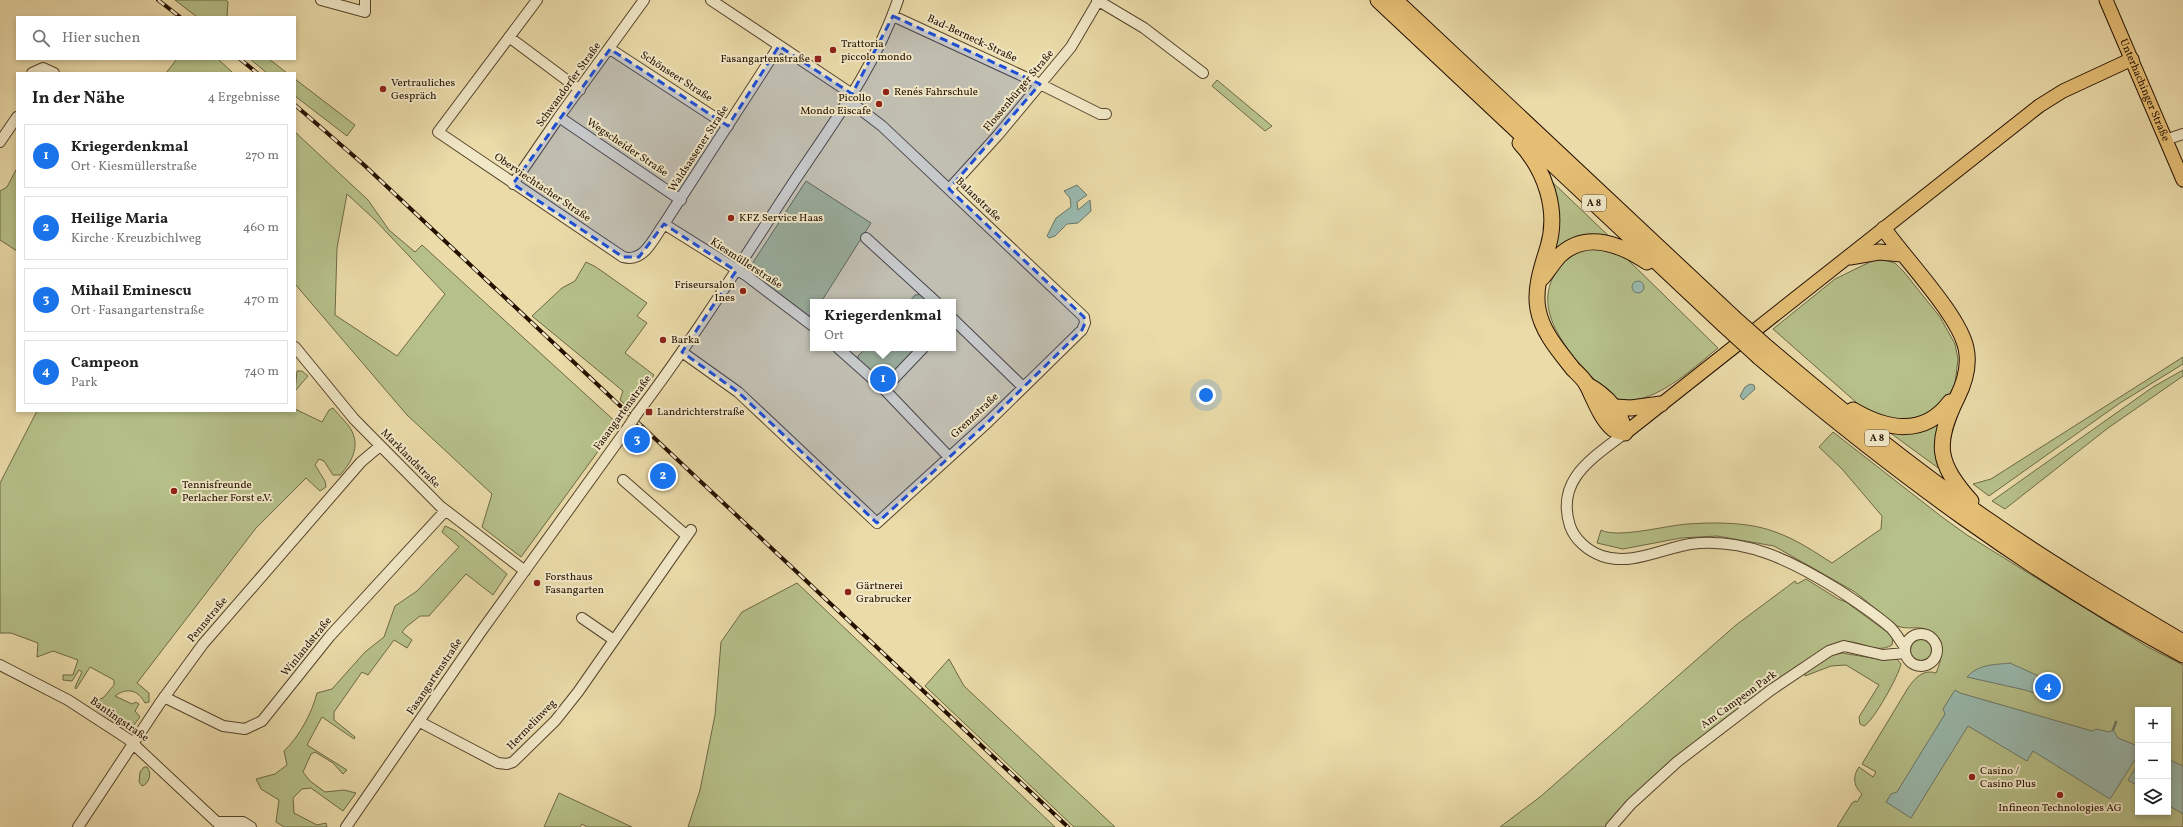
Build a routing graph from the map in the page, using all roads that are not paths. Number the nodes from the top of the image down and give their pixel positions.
1 (321, 0) edge
2 (365, 0) edge
3 (537, 0) edge
4 (644, 0) edge
5 (711, 0) edge
6 (898, 0) edge
7 (1097, 0) edge
8 (1378, 0) edge
9 (1394, 0) edge
10 (2106, 0) edge
11 (893, 16) junction
12 (510, 37) junction
13 (779, 46) junction
14 (610, 49) junction
15 (2132, 59) junction
16 (34, 72) edge
17 (52, 72) edge
18 (1203, 73) dead end
19 (1040, 84) junction
20 (580, 90) junction
21 (850, 97) junction
22 (1106, 114) dead end
23 (1501, 115) junction
24 (559, 117) junction
25 (16, 118) edge
26 (728, 126) junction
27 (2183, 134) edge
28 (2165, 140) junction
29 (0, 142) edge
30 (2183, 180) edge
31 (513, 184) junction
32 (949, 189) junction
33 (681, 200) junction
34 (664, 224) junction
35 (1884, 229) junction
36 (866, 238) dead end
37 (1902, 254) junction
38 (1850, 257) junction
39 (634, 259) joint
40 (736, 270) junction
41 (1540, 280) junction
42 (1687, 290) junction
43 (933, 299) edge
44 (1728, 321) junction
45 (956, 322) edge
46 (1085, 323) joint
47 (810, 324) edge
48 (296, 349) edge
49 (841, 351) edge
50 (920, 351) edge
51 (682, 352) junction
52 (1764, 353) junction
53 (1795, 371) junction
54 (1964, 383) junction
55 (1586, 384) junction
56 (1023, 387) junction
57 (884, 390) junction
58 (1661, 404) junction
59 (1615, 407) junction
60 (1625, 433) junction
61 (380, 446) junction
62 (949, 457) junction
63 (623, 480) dead end
64 (1961, 503) junction
65 (445, 511) junction
66 (1982, 524) junction
67 (525, 571) junction
68 (582, 618) dead end
69 (1892, 629) junction
70 (1914, 636) junction
71 (1898, 638) junction
72 (614, 640) junction
73 (2183, 642) edge
74 (1905, 650) junction
75 (1883, 655) junction
76 (2183, 655) edge
77 (0, 665) edge
78 (12, 671) junction
79 (0, 675) edge
80 (164, 697) junction
81 (420, 722) junction
82 (133, 742) junction
83 (220, 825) edge
84 (78, 827) edge
85 (251, 827) edge
86 (346, 827) edge
87 (1611, 827) edge

1 - 2 street
3 - 12 street
4 - 14 street, Schwandorfer Straße
5 - 13 street, Balanstraße
6 - 11 street, Fasangartenstraße
7 - 18 street
7 - 19 street, Flossenbürger Straße
8 - 23 highway, A 8
9 - 44 highway, A 8
10 - 15 main road, Unterhachinger Straße
11 - 19 street, Bad-Berneck-Straße
11 - 21 street, Fasangartenstraße
12 - 20 street
12 - 31 street, Oberviechtacher Straße
13 - 21 street, Balanstraße
13 - 26 street, Waldsassener Straße
14 - 20 street, Schwandorfer Straße
14 - 26 street, Schönseer Straße
15 - 28 main road, Unterhachinger Straße
15 - 35 main road
16 - 17 street
19 - 22 street, Bad-Berneck-Straße
19 - 32 street, Flossenbürger Straße
20 - 24 street, Schwandorfer Straße
21 - 32 street, Balanstraße
21 - 40 street, Fasangartenstraße
23 - 41 highway
23 - 42 highway, A 8
24 - 31 street, Schwandorfer Straße
24 - 33 street, Wegscheider Straße
25 - 29 street
26 - 33 street, Waldsassener Straße
27 - 28 street
28 - 30 main road, Unterhachinger Straße
31 - 39 street, Oberviechtacher Straße
32 - 46 street, Balanstraße
33 - 34 street, Waldsassener Straße
34 - 39 street, Waldsassener Straße
34 - 40 street, Kiesmüllerstraße
35 - 37 highway
35 - 38 main road
36 - 43 street
37 - 38 highway
37 - 54 highway
38 - 58 main road
40 - 47 street, Kiesmüllerstraße
40 - 51 street, Fasangartenstraße
41 - 42 highway
41 - 55 highway
42 - 44 highway, A 8
44 - 52 highway, A 8, bridge
45 - 56 street
46 - 56 street, Grenzstraße
48 - 61 street, Marklandstraße
49 - 57 street
50 - 57 street
51 - 62 street, Grenzstraße
51 - 67 street, Fasangartenstraße, bridge
52 - 53 highway, A 8
52 - 64 highway, A 8
53 - 54 highway
53 - 64 highway, A 8
54 - 64 highway
55 - 59 highway
55 - 60 highway
56 - 62 street, Grenzstraße
57 - 62 street
58 - 59 highway
58 - 60 main road
59 - 60 highway
60 - 69 street
61 - 65 street, Marklandstraße
61 - 80 street, Pennstraße
63 - 72 street, Hermelinweg
64 - 66 highway
65 - 67 street, Marklandstraße
65 - 80 street, Winlandstraße
66 - 73 highway
66 - 76 highway
67 - 81 street, Fasangartenstraße
68 - 72 street
69 - 70 street
69 - 71 street
70 - 74 street
70 - 74 street
71 - 74 street
71 - 75 street
72 - 81 street, Hermelinweg
74 - 75 street, Am Campeon Park
75 - 87 street, Am Campeon Park
77 - 78 street, Bantingstraße
78 - 79 street
78 - 82 street, Bantingstraße
80 - 82 street, Pennstraße
81 - 86 street, Fasangartenstraße
82 - 83 street, Bantingstraße
82 - 84 street, Pennstraße
83 - 85 street, Bantingstraße

